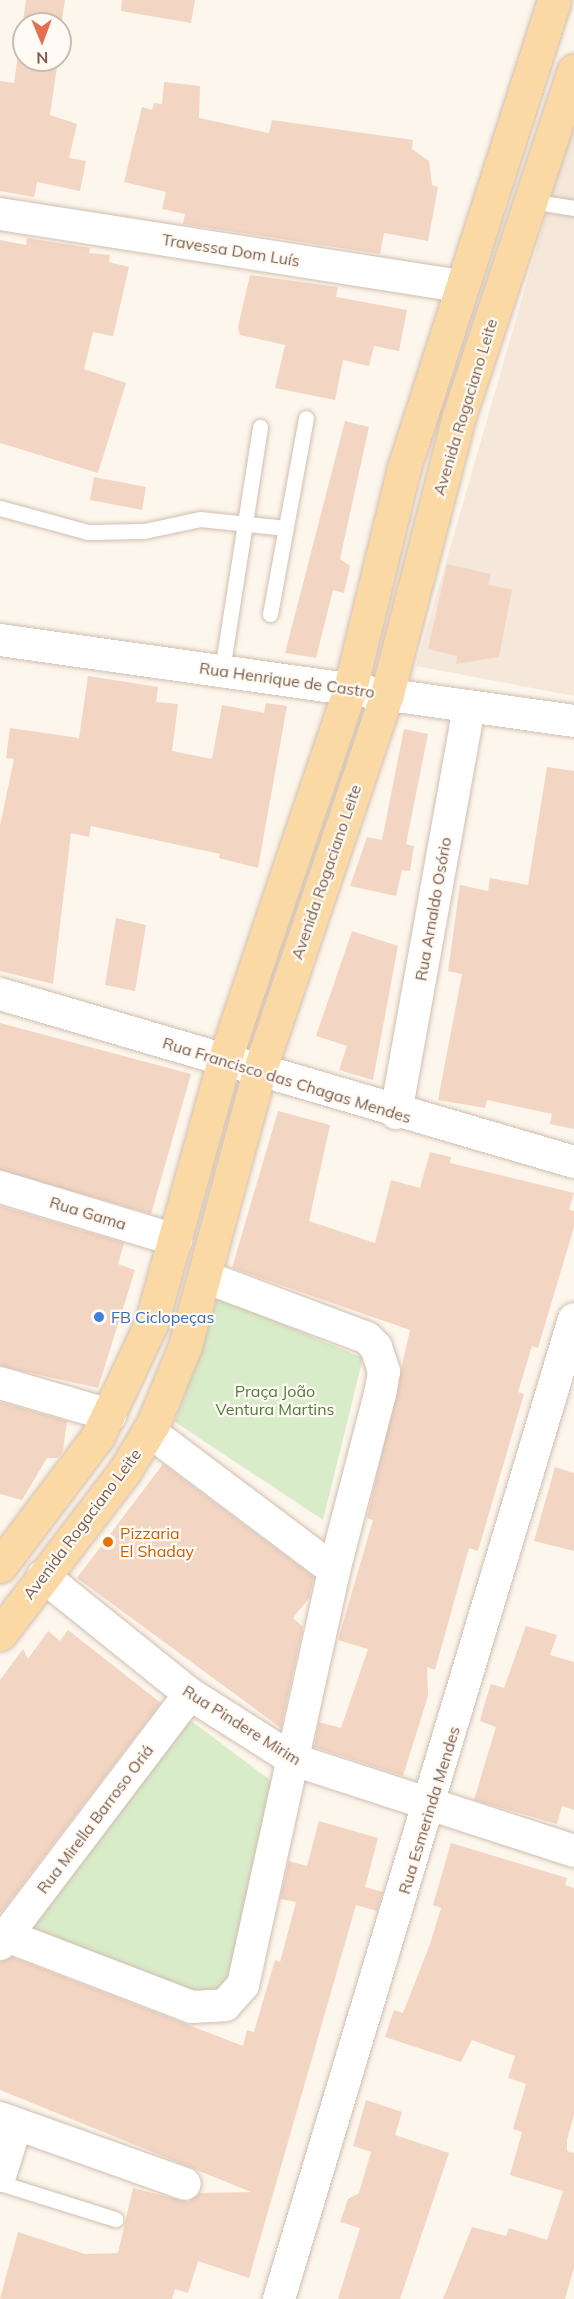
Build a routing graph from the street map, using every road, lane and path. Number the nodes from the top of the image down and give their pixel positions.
1 (554, 0) edge
2 (574, 71) edge
3 (531, 201) junction
4 (574, 208) edge
5 (0, 214) edge
6 (462, 286) junction
7 (306, 418) dead end
8 (260, 427) dead end
9 (0, 508) edge
10 (245, 522) junction
11 (286, 528) junction
12 (270, 614) dead end
13 (0, 640) edge
14 (222, 670) junction
15 (350, 689) junction
16 (387, 694) junction
17 (469, 706) junction
18 (574, 721) edge
19 (0, 994) edge
20 (224, 1061) junction
21 (259, 1072) junction
22 (396, 1113) junction
23 (574, 1162) edge
24 (0, 1187) edge
25 (176, 1240) junction
26 (205, 1277) junction
27 (574, 1319) edge
28 (0, 1383) edge
29 (110, 1415) junction
30 (149, 1431) junction
31 (2, 1560) edge
32 (334, 1570) junction
33 (43, 1576) junction
34 (0, 1634) edge
35 (190, 1694) junction
36 (294, 1760) junction
37 (430, 1808) junction
38 (574, 1851) edge
39 (3, 1940) edge
40 (8, 2122) edge
41 (0, 2176) edge
42 (0, 2183) edge
43 (185, 2184) dead end
44 (115, 2219) dead end
45 (279, 2299) edge

1 - 6 main road
2 - 3 main road, Avenida Rogaciano Leite
3 - 4 lane
3 - 16 main road, Avenida Rogaciano Leite
5 - 6 street, Travessa Dom Luís
6 - 15 main road
7 - 11 lane
8 - 10 lane
9 - 10 lane
10 - 11 lane
10 - 14 lane
11 - 12 lane
13 - 14 street, Rua Henrique de Castro
14 - 15 street, Rua Henrique de Castro
15 - 16 street, Rua Henrique de Castro
15 - 20 main road
16 - 17 street, Rua Henrique de Castro
16 - 21 main road, Avenida Rogaciano Leite
17 - 18 street, Rua Henrique de Castro
17 - 22 street, Rua Arnaldo Osório
19 - 20 street, Rua Francisco das Chagas Mendes
20 - 21 street, Rua Francisco das Chagas Mendes
20 - 25 main road
21 - 22 street, Rua Francisco das Chagas Mendes
21 - 26 main road, Avenida Rogaciano Leite
22 - 23 street, Rua Francisco das Chagas Mendes
24 - 25 street, Rua Gama
25 - 29 main road
26 - 30 main road, Avenida Rogaciano Leite
26 - 32 street
27 - 37 street, Rua Esmerinda Mendes
28 - 29 street
29 - 31 main road
30 - 32 street
30 - 33 main road, Avenida Rogaciano Leite
32 - 36 street
33 - 34 main road, Avenida Rogaciano Leite
33 - 35 street, Rua Pindere Mirim
35 - 36 street, Rua Pindere Mirim
35 - 39 street, Rua Mirella Barroso Oriá
36 - 37 street, Rua Pindere Mirim
36 - 39 street
37 - 38 street, Rua Pindere Mirim
37 - 45 street, Rua Esmerinda Mendes
40 - 41 street
40 - 43 street
42 - 44 lane

